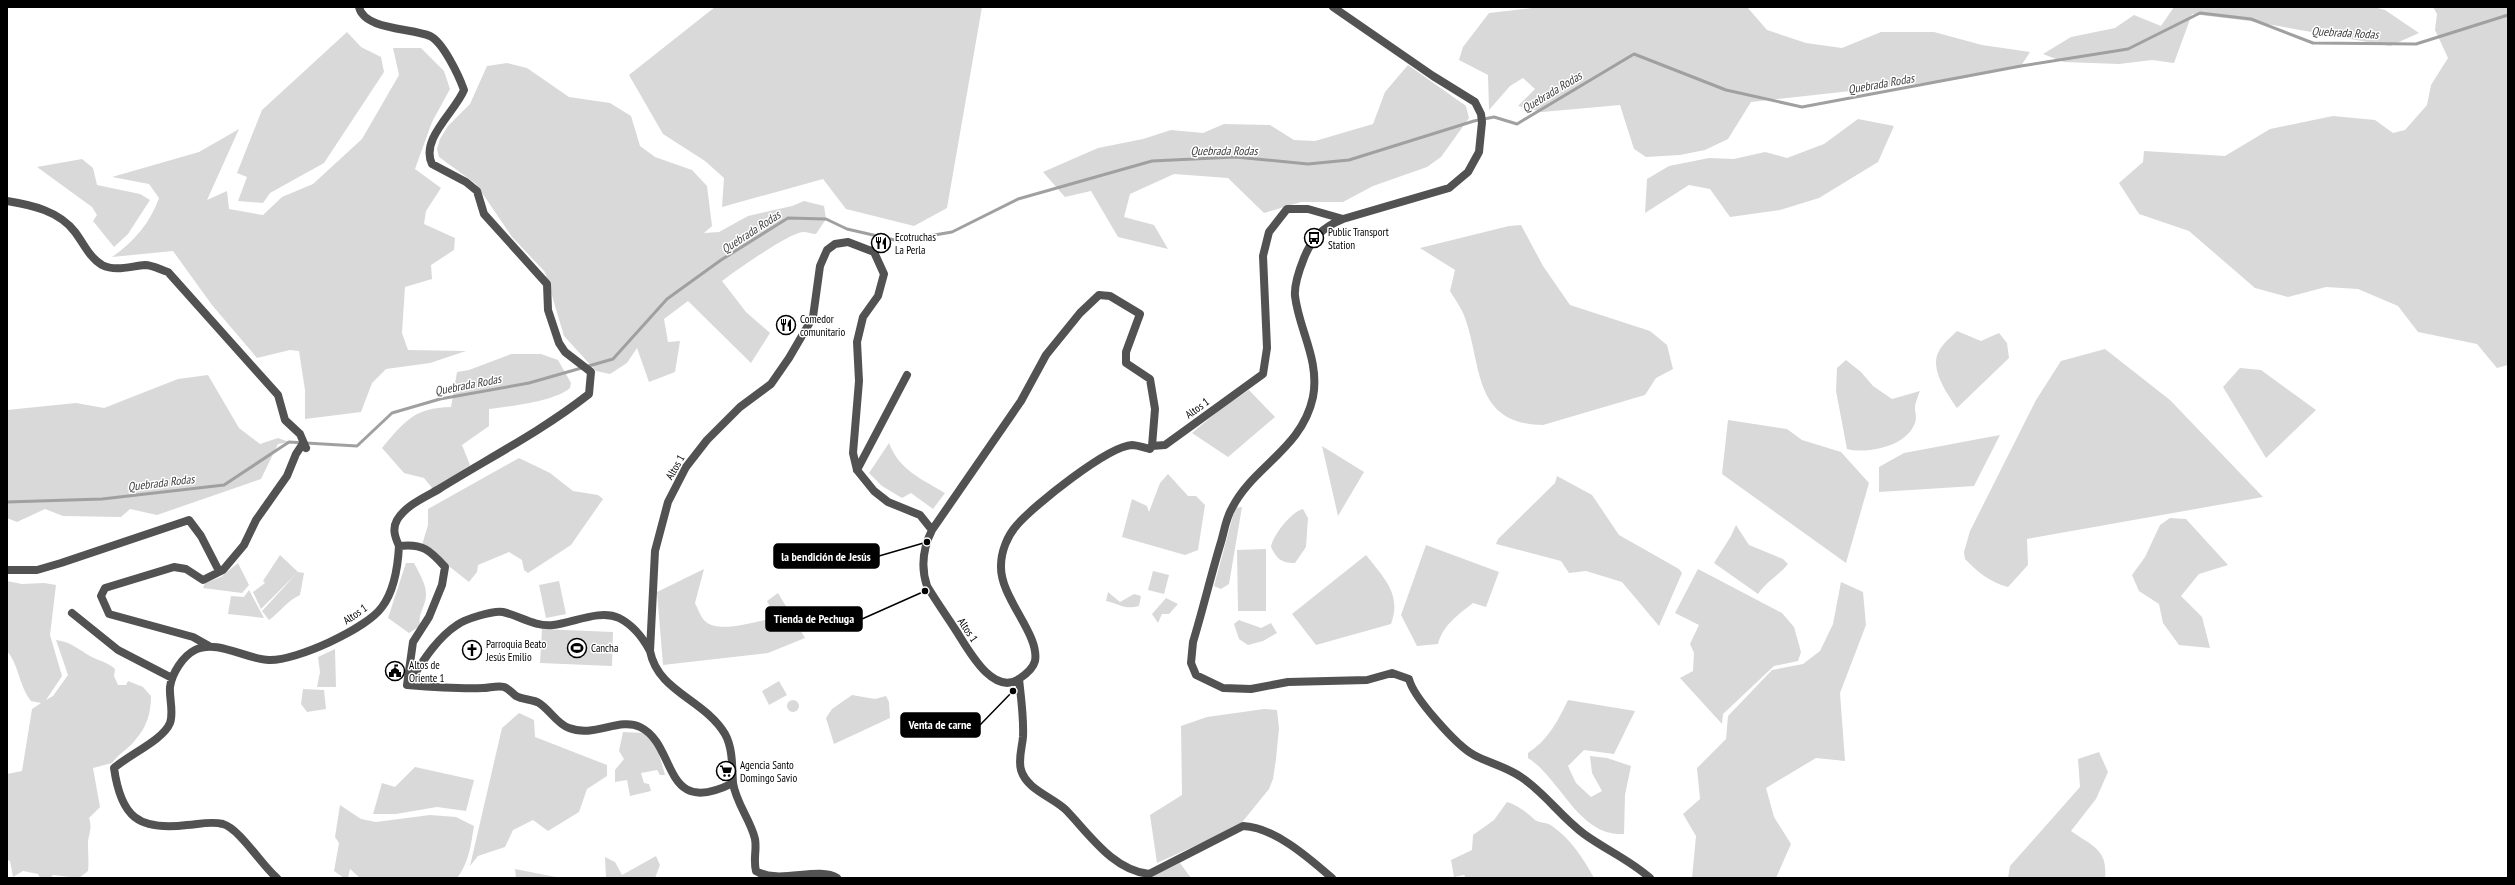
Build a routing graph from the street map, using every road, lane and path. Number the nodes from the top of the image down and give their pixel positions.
1 (358, 7) edge
2 (1335, 8) edge
3 (7, 201) edge
4 (1343, 219) junction
5 (907, 375) dead end
6 (1152, 446) junction
7 (857, 470) junction
8 (932, 530) junction
9 (399, 546) junction
10 (7, 570) edge
11 (219, 571) junction
12 (72, 613) dead end
13 (209, 646) junction
14 (650, 651) junction
15 (172, 678) junction
16 (1020, 679) junction
17 (407, 685) junction
18 (732, 783) junction
19 (275, 877) edge
20 (837, 878) edge
21 (1332, 878) edge
22 (1650, 878) edge

1 - 9 street, Altos 1
2 - 4 street
3 - 11 street
4 - 6 street, Altos 1
4 - 22 street
5 - 7 street
6 - 8 street
6 - 16 street, Altos 1
7 - 8 street, Altos 1
7 - 14 street, Altos 1
8 - 16 street, Altos 1
9 - 13 street, Altos 1
9 - 17 street
10 - 11 street
11 - 13 street, Altos 1
12 - 15 street
13 - 15 street
14 - 17 street
14 - 18 street, Altos 1
15 - 19 street
16 - 21 street
17 - 18 street
18 - 20 street, Altos 1

